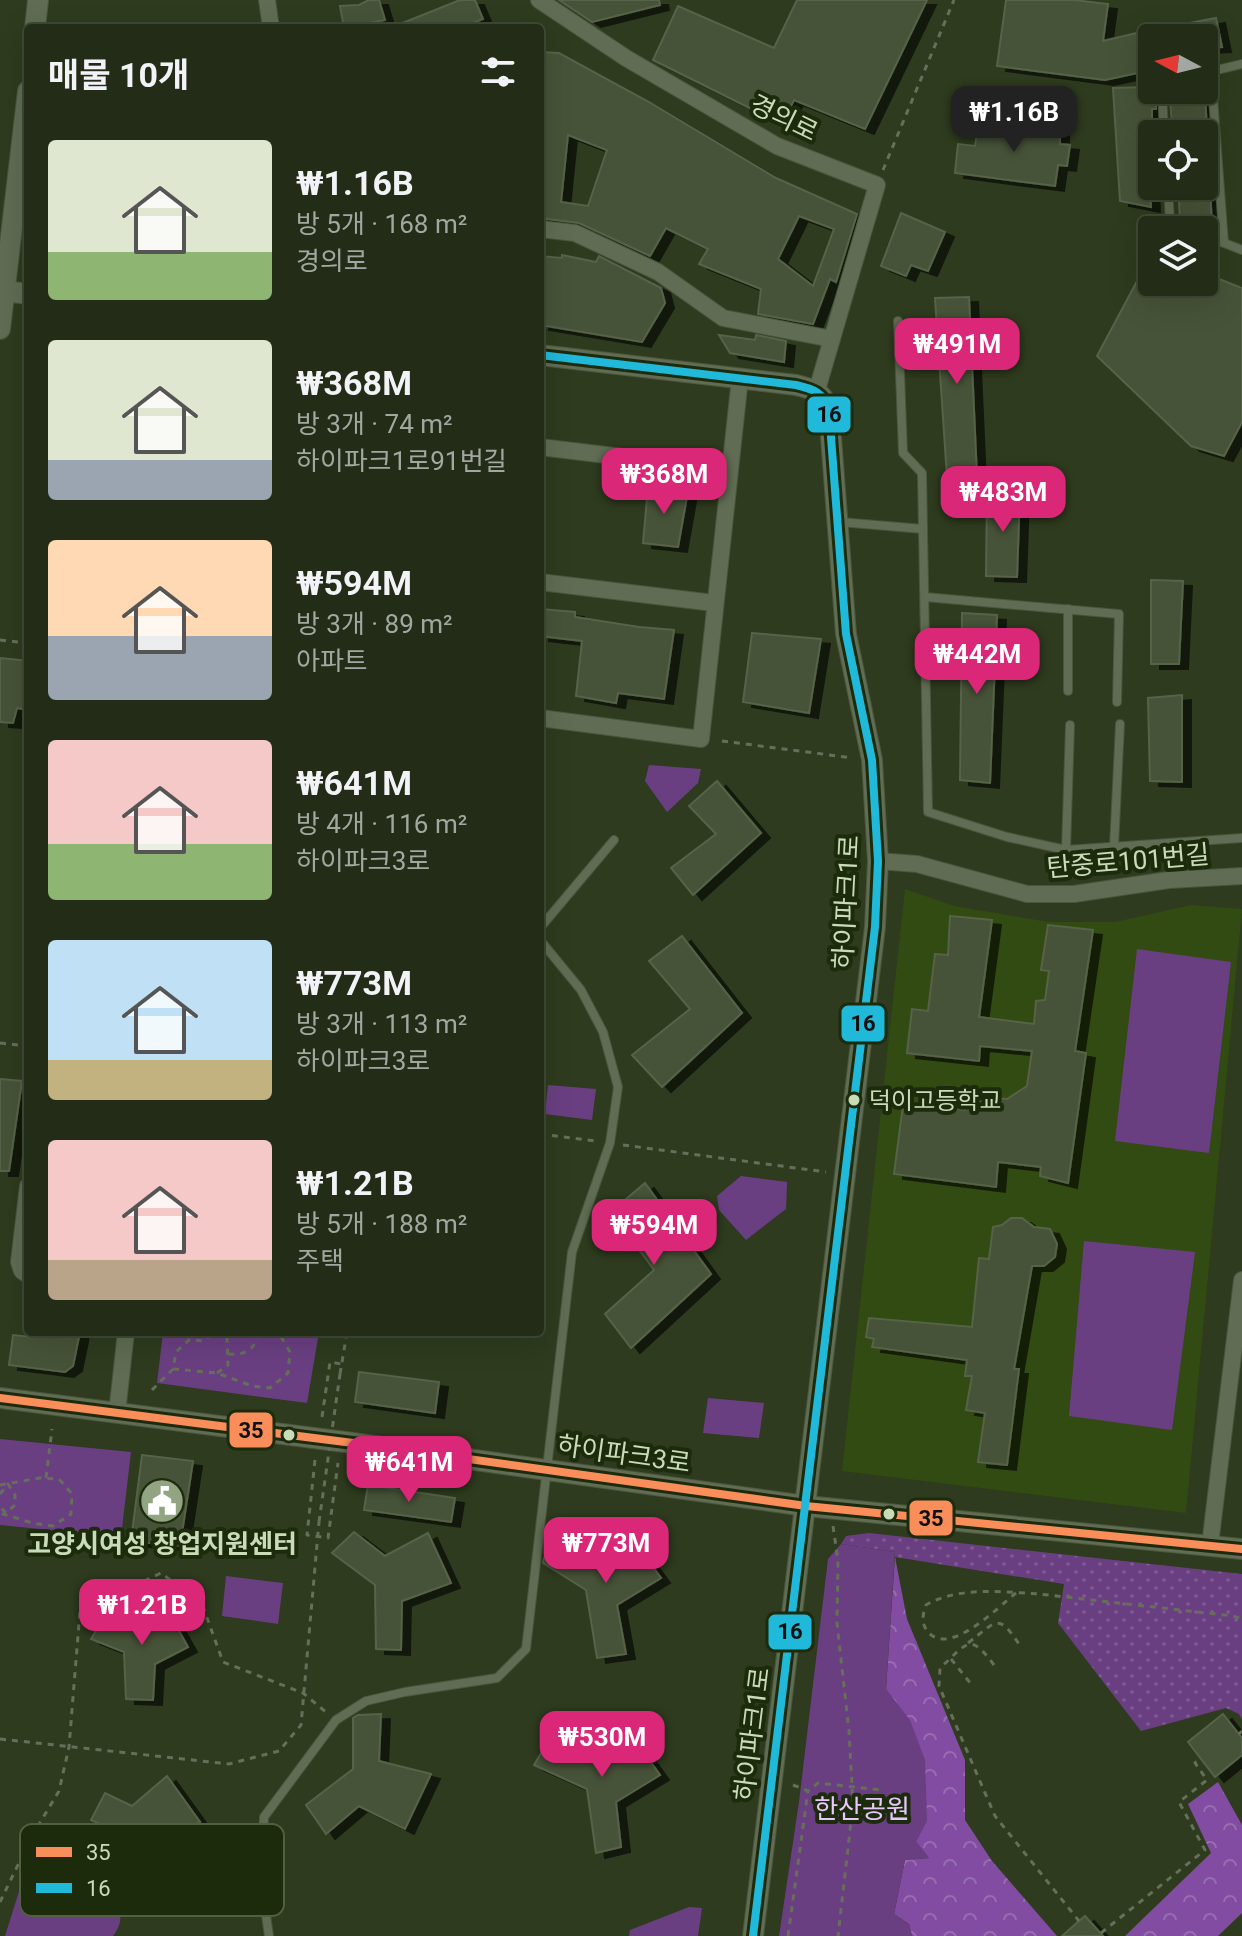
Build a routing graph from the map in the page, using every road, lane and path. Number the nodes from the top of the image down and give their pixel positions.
1 (267, 0) edge
2 (539, 0) edge
3 (954, 0) edge
4 (270, 24) edge
5 (1242, 64) edge
6 (1218, 70) edge
7 (1211, 104) edge
8 (24, 126) edge
9 (877, 185) junction
10 (544, 229) edge
11 (1218, 241) edge
12 (1224, 243) junction
13 (1242, 250) edge
14 (5, 291) junction
15 (24, 293) edge
16 (898, 321) dead end
17 (0, 329) edge
18 (832, 339) junction
19 (544, 355) edge
20 (740, 378) junction
21 (817, 390) junction
22 (544, 447) edge
23 (730, 470) junction
24 (838, 522) junction
25 (923, 529) junction
26 (544, 582) edge
27 (925, 597) junction
28 (714, 603) junction
29 (1068, 609) junction
30 (0, 640) edge
31 (24, 643) edge
32 (1068, 691) dead end
33 (1117, 702) dead end
34 (544, 719) edge
35 (1120, 724) dead end
36 (1070, 725) dead end
37 (722, 741) dead end
38 (857, 758) dead end
39 (1242, 838) edge
40 (614, 840) dead end
41 (1114, 847) junction
42 (1066, 850) junction
43 (878, 861) junction
44 (1242, 876) edge
45 (544, 923) edge
46 (544, 945) edge
47 (0, 1043) edge
48 (24, 1046) edge
49 (544, 1135) edge
50 (610, 1143) junction
51 (828, 1173) dead end
52 (24, 1220) edge
53 (24, 1272) edge
54 (1242, 1280) edge
55 (126, 1336) edge
56 (210, 1336) edge
57 (227, 1336) edge
58 (257, 1336) edge
59 (280, 1336) edge
60 (346, 1336) edge
61 (228, 1354) junction
62 (341, 1364) junction
63 (173, 1369) junction
64 (217, 1373) junction
65 (152, 1390) dead end
66 (0, 1398) edge
67 (117, 1413) junction
68 (322, 1417) dead end
69 (52, 1429) dead end
70 (315, 1460) dead end
71 (338, 1463) dead end
72 (545, 1469) junction
73 (46, 1478) junction
74 (8, 1484) junction
75 (0, 1485) edge
76 (0, 1494) edge
77 (806, 1506) junction
78 (0, 1507) edge
79 (0, 1513) edge
80 (6, 1513) junction
81 (833, 1523) dead end
82 (317, 1536) junction
83 (1210, 1545) junction
84 (1242, 1549) edge
85 (1016, 1593) junction
86 (1242, 1619) edge
87 (965, 1645) junction
88 (1021, 1647) dead end
89 (951, 1659) junction
90 (994, 1665) dead end
91 (971, 1684) dead end
92 (303, 1693) junction
93 (336, 1720) junction
94 (0, 1739) edge
95 (69, 1747) junction
96 (1201, 1758) dead end
97 (793, 1785) dead end
98 (850, 1785) junction
99 (881, 1790) dead end
100 (808, 1791) junction
101 (39, 1824) edge
102 (264, 1824) edge
103 (20, 1861) edge
104 (0, 1902) edge
105 (266, 1916) edge
106 (1079, 1921) dead end
107 (1101, 1933) dead end
108 (269, 1936) edge
109 (753, 1936) edge
110 (788, 1936) edge
111 (838, 1936) edge

1 - 4 street
2 - 9 street, 경의로
3 - 9 path
5 - 6 lane
7 - 12 lane
8 - 14 street
9 - 18 street
10 - 18 street
11 - 12 lane
12 - 13 lane
14 - 15 street
14 - 17 street
16 - 25 lane
18 - 21 street
19 - 20 street
20 - 21 street
20 - 23 street
21 - 24 street, 하이파크1로
22 - 23 street
23 - 28 street
24 - 25 lane
24 - 43 street, 하이파크1로
25 - 27 lane
26 - 28 street
27 - 29 lane
27 - 42 lane
28 - 34 street
29 - 32 lane
29 - 33 lane
30 - 31 path
35 - 41 lane
36 - 42 lane
37 - 38 path
39 - 41 lane
40 - 45 lane
41 - 42 lane
43 - 44 street, 탄중로101번길
43 - 77 street, 하이파크1로
46 - 50 lane
47 - 48 path
49 - 50 path
50 - 51 path
50 - 72 lane
52 - 53 street
54 - 83 street
55 - 67 street
56 - 63 path
57 - 61 path
58 - 61 path
59 - 64 path
60 - 62 path
61 - 64 path
62 - 68 path
62 - 82 path, bridge
63 - 64 path
63 - 65 path
66 - 67 street, 하이파크3로
67 - 72 street, 하이파크3로
69 - 73 path
70 - 82 path
71 - 82 path
72 - 77 street, 하이파크3로
72 - 93 lane
73 - 74 path
73 - 80 path
74 - 75 path
74 - 76 path
74 - 80 path
77 - 83 street, 하이파크3로
77 - 109 street, 하이파크1로
78 - 80 path
79 - 80 path
81 - 98 path
82 - 92 path
83 - 84 street, 하이파크3로
85 - 85 path
85 - 86 path
87 - 88 path
87 - 89 path
87 - 90 path
89 - 91 path
89 - 106 path
92 - 93 path
92 - 95 path
92 - 95 path
93 - 102 lane
94 - 95 path
95 - 101 path
96 - 107 path
97 - 100 path
98 - 99 path
98 - 100 path
98 - 111 path
100 - 110 path
103 - 104 path
105 - 108 lane

